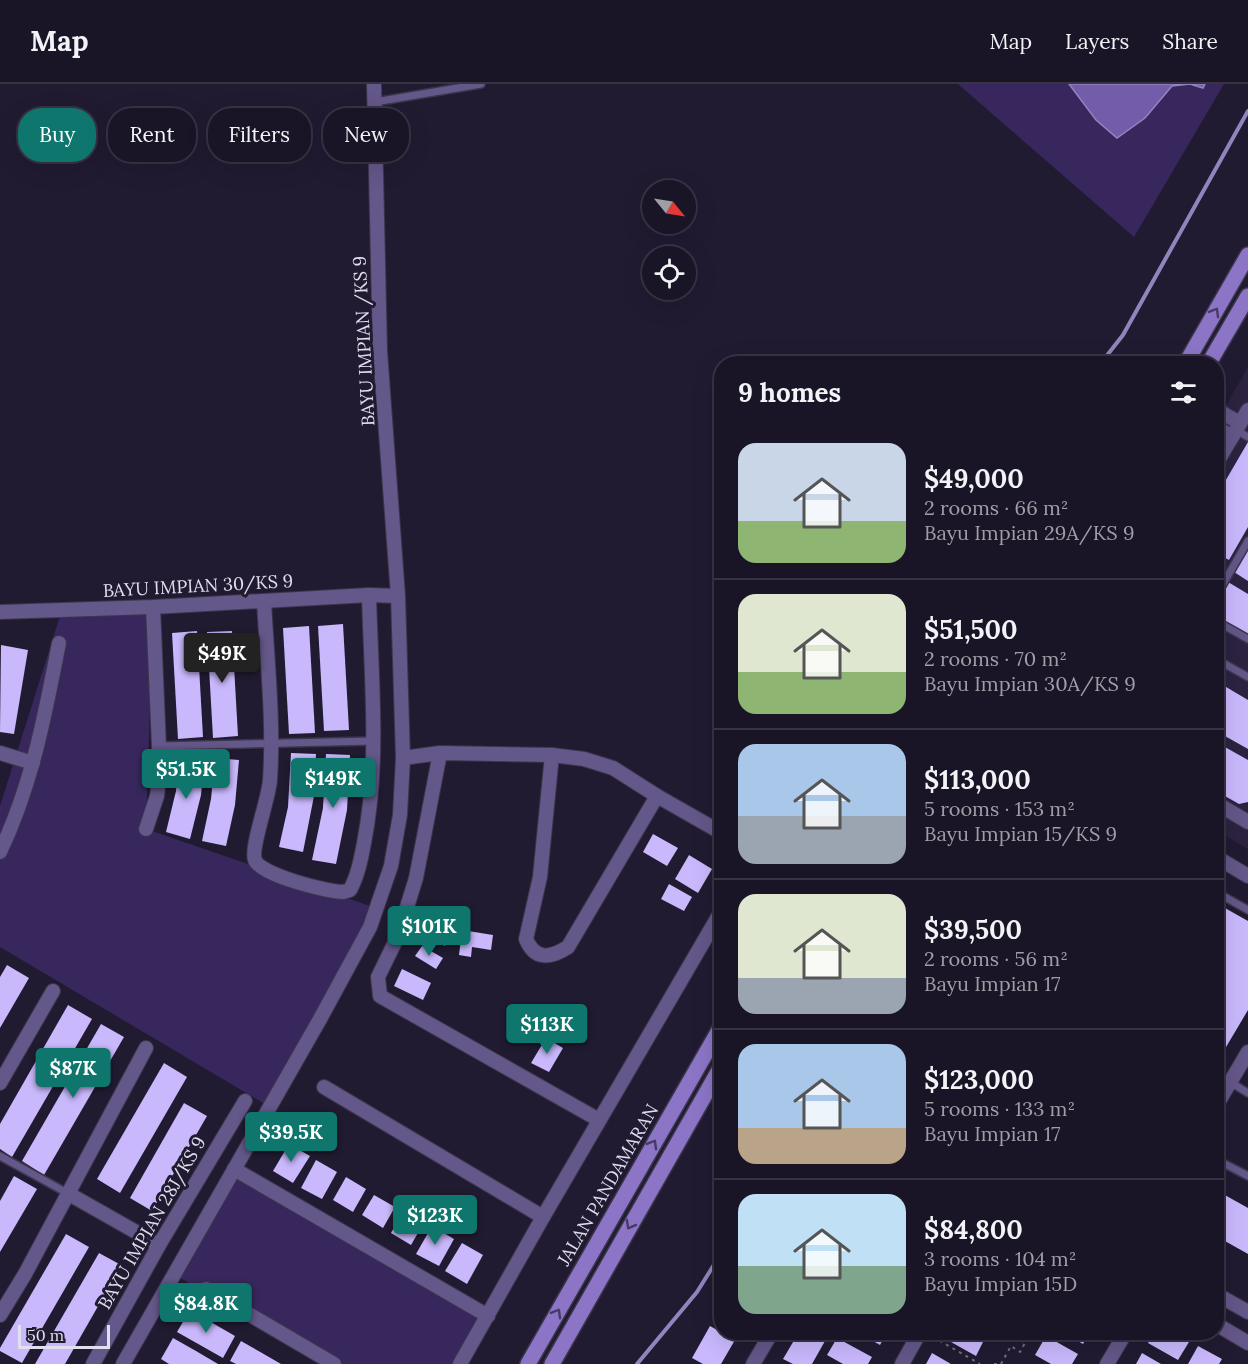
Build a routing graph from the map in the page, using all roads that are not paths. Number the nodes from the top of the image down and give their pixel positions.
1 (374, 84) edge
2 (481, 84) edge
3 (375, 102) junction
4 (1248, 255) edge
5 (1248, 296) edge
6 (1190, 356) edge
7 (1216, 356) edge
8 (1248, 410) edge
9 (1224, 414) edge
10 (1224, 428) edge
11 (1239, 431) edge
12 (1224, 453) edge
13 (1248, 541) edge
14 (1224, 582) edge
15 (369, 595) junction
16 (398, 596) junction
17 (264, 601) junction
18 (153, 607) junction
19 (0, 612) edge
20 (1224, 626) edge
21 (1248, 639) edge
22 (59, 643) dead end
23 (1224, 664) edge
24 (1248, 677) edge
25 (373, 741) junction
26 (271, 744) junction
27 (160, 746) junction
28 (0, 753) edge
29 (440, 753) junction
30 (552, 755) junction
31 (404, 758) junction
32 (33, 763) junction
33 (657, 796) junction
34 (1224, 808) edge
35 (1248, 822) edge
36 (714, 828) edge
37 (146, 829) dead end
38 (0, 852) edge
39 (1224, 865) edge
40 (1248, 876) edge
41 (1224, 896) edge
42 (1248, 910) edge
43 (714, 924) edge
44 (53, 991) dead end
45 (714, 1039) edge
46 (146, 1048) dead end
47 (1248, 1052) edge
48 (1230, 1082) junction
49 (0, 1083) edge
50 (714, 1084) edge
51 (324, 1087) dead end
52 (1224, 1092) edge
53 (1248, 1093) edge
54 (244, 1101) dead end
55 (599, 1120) junction
56 (0, 1156) edge
57 (1225, 1164) dead end
58 (234, 1169) junction
59 (1248, 1176) edge
60 (69, 1194) junction
61 (543, 1217) junction
62 (159, 1245) junction
63 (206, 1289) dead end
64 (1224, 1298) edge
65 (1248, 1312) edge
66 (0, 1315) edge
67 (488, 1316) junction
68 (1224, 1329) edge
69 (766, 1340) edge
70 (923, 1340) edge
71 (1121, 1340) edge
72 (1248, 1343) edge
73 (93, 1364) edge
74 (123, 1364) edge
75 (334, 1364) edge
76 (460, 1364) edge
77 (528, 1364) edge
78 (552, 1364) edge
79 (753, 1364) edge
80 (902, 1364) edge
81 (1107, 1364) edge

1 - 3 street, BAYU IMPIAN /KS 9
2 - 3 lane
3 - 16 street, BAYU IMPIAN /KS 9
6 -> 4 main road
5 - 7 main road
8 - 11 street
9 - 11 street
10 - 11 street
11 - 12 street
13 - 14 lane
15 - 16 street, BAYU IMPIAN 30/KS 9
15 - 17 street, BAYU IMPIAN 30/KS 9
15 - 25 street
16 - 31 street, BAYU IMPIAN /KS 9
17 - 18 street, BAYU IMPIAN 30/KS 9
17 - 26 street
18 - 19 street, BAYU IMPIAN 30/KS 9
18 - 27 street
20 - 21 lane
22 - 32 street
23 - 24 lane
25 - 26 lane
25 - 26 street
26 - 27 lane
27 - 37 street
28 - 32 street
29 - 30 street
29 - 31 street
29 - 55 street
30 - 33 street
30 - 33 street
31 - 58 street, BAYU IMPIAN /KS 9
32 - 38 street
33 - 36 street
34 - 35 street
39 - 40 street
41 - 42 lane
43 - 55 street
44 - 49 street
77 -> 45 main road, JALAN PANDAMARAN
46 - 60 street
47 - 48 street
48 - 52 street
48 - 53 lane
50 -> 78 main road
51 - 61 street
54 - 62 street, BAYU IMPIAN 28J/KS 9
55 - 61 street
56 - 60 lane
57 - 59 lane
58 - 67 street
58 - 74 street, BAYU IMPIAN /KS 9
60 - 62 street
60 - 66 street
61 - 67 street
62 - 73 street, BAYU IMPIAN 28J/KS 9
63 - 75 street
64 - 65 street
67 - 76 street
68 - 72 street
69 - 79 street
70 - 80 street
71 - 81 street

